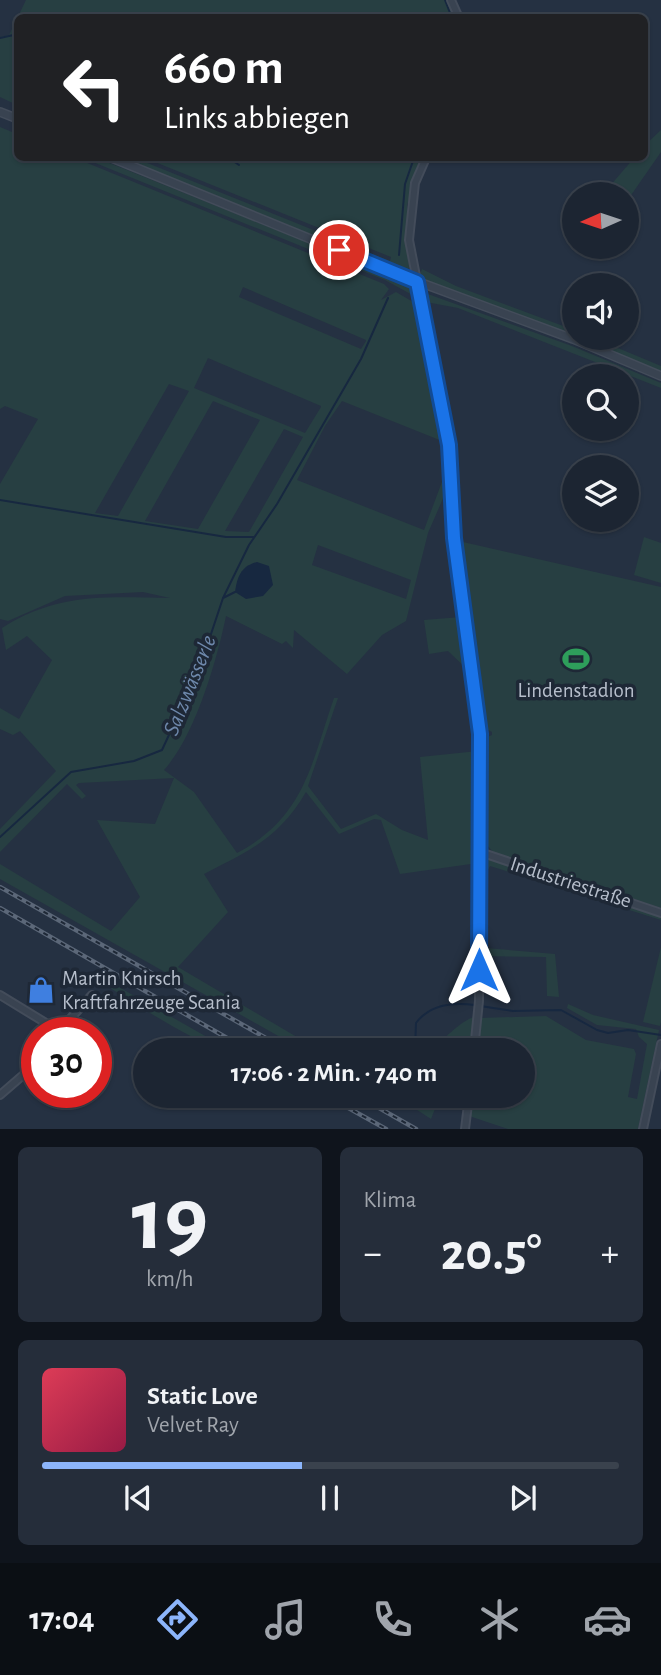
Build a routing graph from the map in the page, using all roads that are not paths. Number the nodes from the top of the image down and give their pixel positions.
1 (119, 161) edge
2 (425, 161) edge
3 (417, 282) junction
4 (661, 376) edge
5 (480, 852) junction
6 (661, 913) edge
7 (0, 995) edge
8 (92, 995) dead end
9 (35, 1017) edge
10 (72, 1017) edge
11 (475, 1038) edge
12 (661, 1044) edge
13 (21, 1076) edge
14 (0, 1094) edge
15 (468, 1108) edge
16 (465, 1129) edge
17 (643, 1129) edge

1 - 3 street
2 - 3 street
3 - 4 street
3 - 5 street
5 - 6 street, Industriestraße
5 - 11 street
7 - 9 street
8 - 10 street
12 - 17 street
13 - 14 street
15 - 16 street

